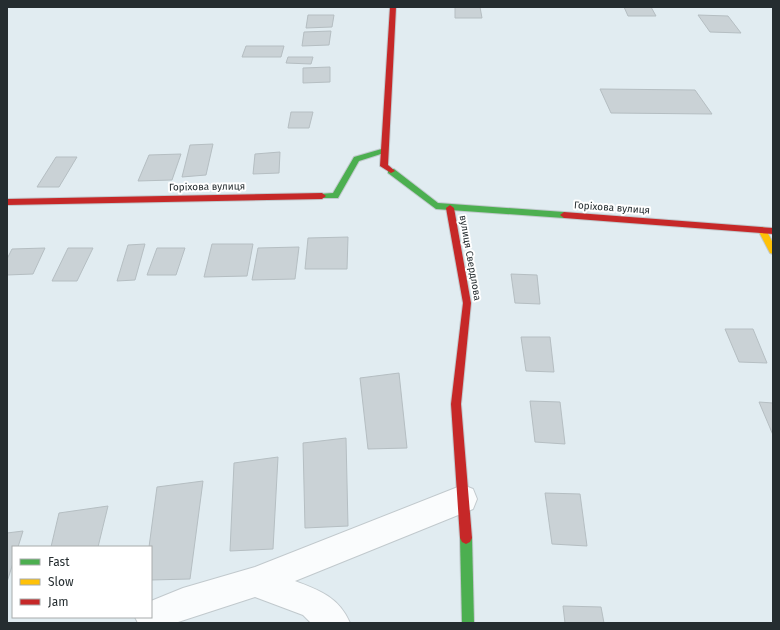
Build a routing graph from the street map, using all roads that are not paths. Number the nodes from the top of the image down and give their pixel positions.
1 (393, 7) edge
2 (385, 150) junction
3 (7, 202) edge
4 (450, 208) junction
5 (762, 230) junction
6 (773, 231) edge
7 (773, 251) edge
8 (463, 499) junction
9 (255, 582) junction
10 (152, 617) edge
11 (148, 618) edge
12 (136, 623) edge
13 (334, 623) edge
14 (468, 623) edge

1 - 2 street, вулиця Свердлова
2 - 3 street, Горіхова вулиця
2 - 4 street, вулиця Свердлова
4 - 5 street, Горіхова вулиця
4 - 8 street, вулиця Свердлова
5 - 6 street, Горіхова вулиця
5 - 7 street
8 - 9 street
8 - 14 street, вулиця Свердлова
9 - 10 street
9 - 13 street
11 - 12 street

